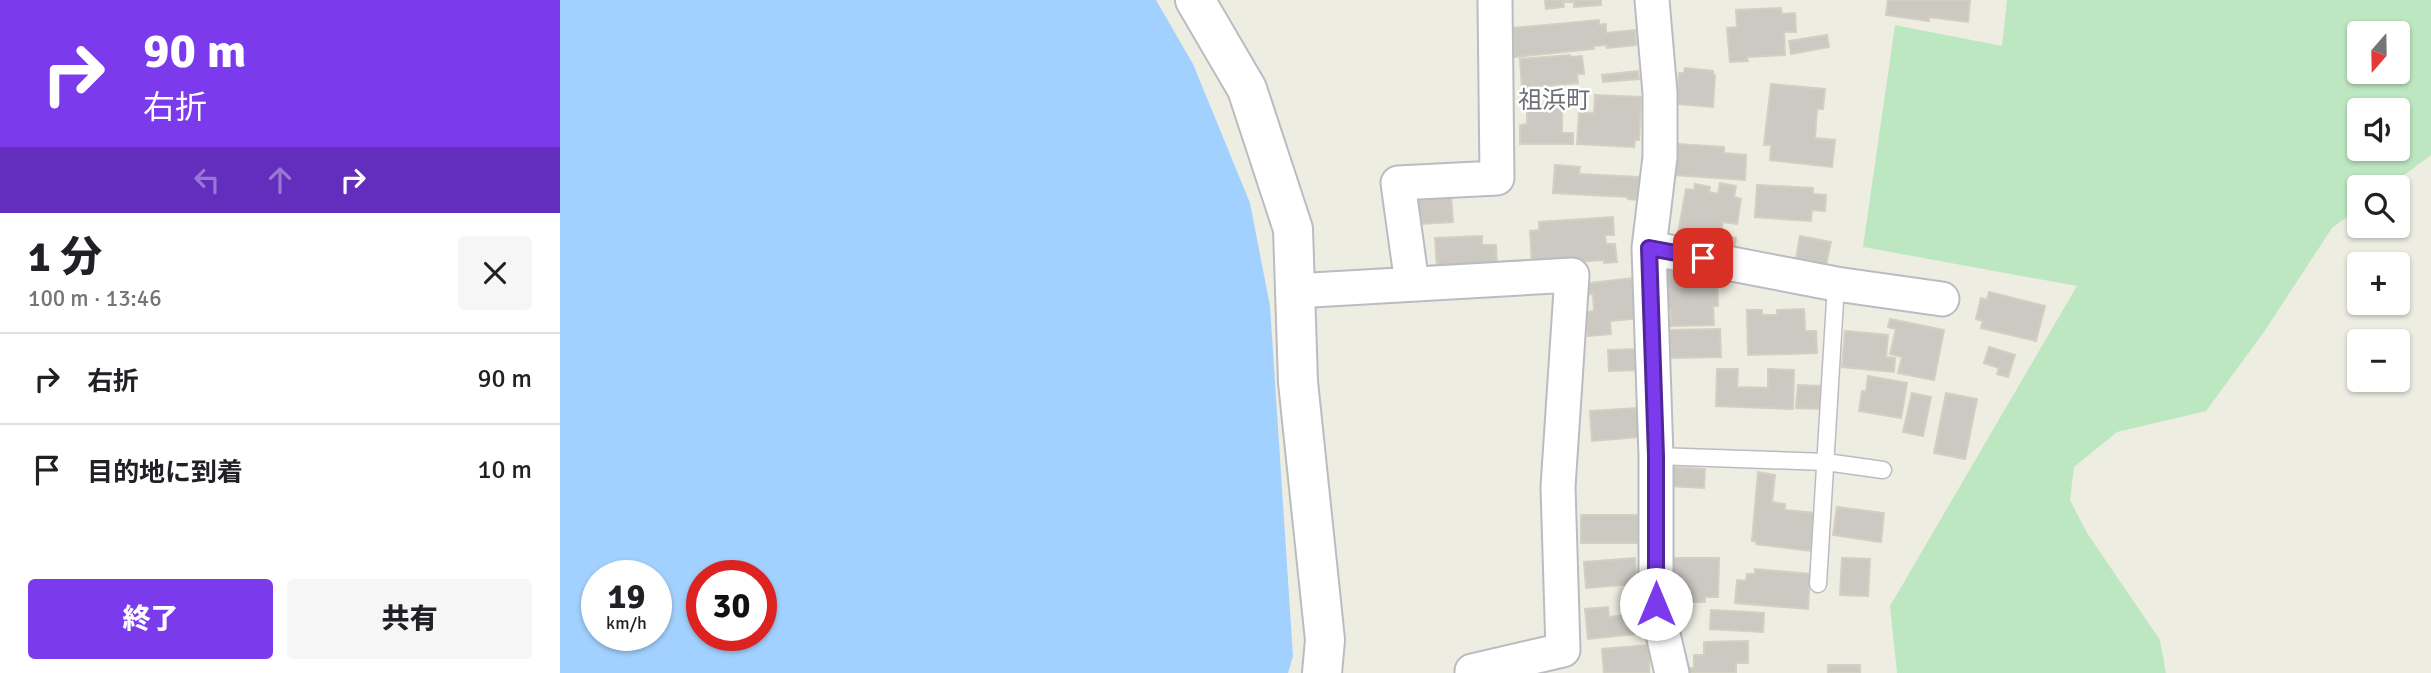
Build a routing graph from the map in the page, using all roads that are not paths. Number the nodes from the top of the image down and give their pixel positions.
1 (1195, 0) edge
2 (1495, 0) edge
3 (1652, 0) edge
4 (1649, 248) junction
5 (1412, 284) junction
6 (1836, 284) junction
7 (1312, 290) dead end
8 (1942, 299) dead end
9 (1656, 456) junction
10 (1826, 462) junction
11 (1883, 470) dead end
12 (1818, 584) dead end
13 (1321, 673) edge
14 (1472, 673) edge
15 (1672, 673) edge

1 - 13 street
2 - 5 street
3 - 4 street
4 - 6 street
4 - 9 street
5 - 7 street
5 - 14 street
6 - 8 street
6 - 10 lane
9 - 10 lane
9 - 15 street
10 - 11 lane
10 - 12 lane

